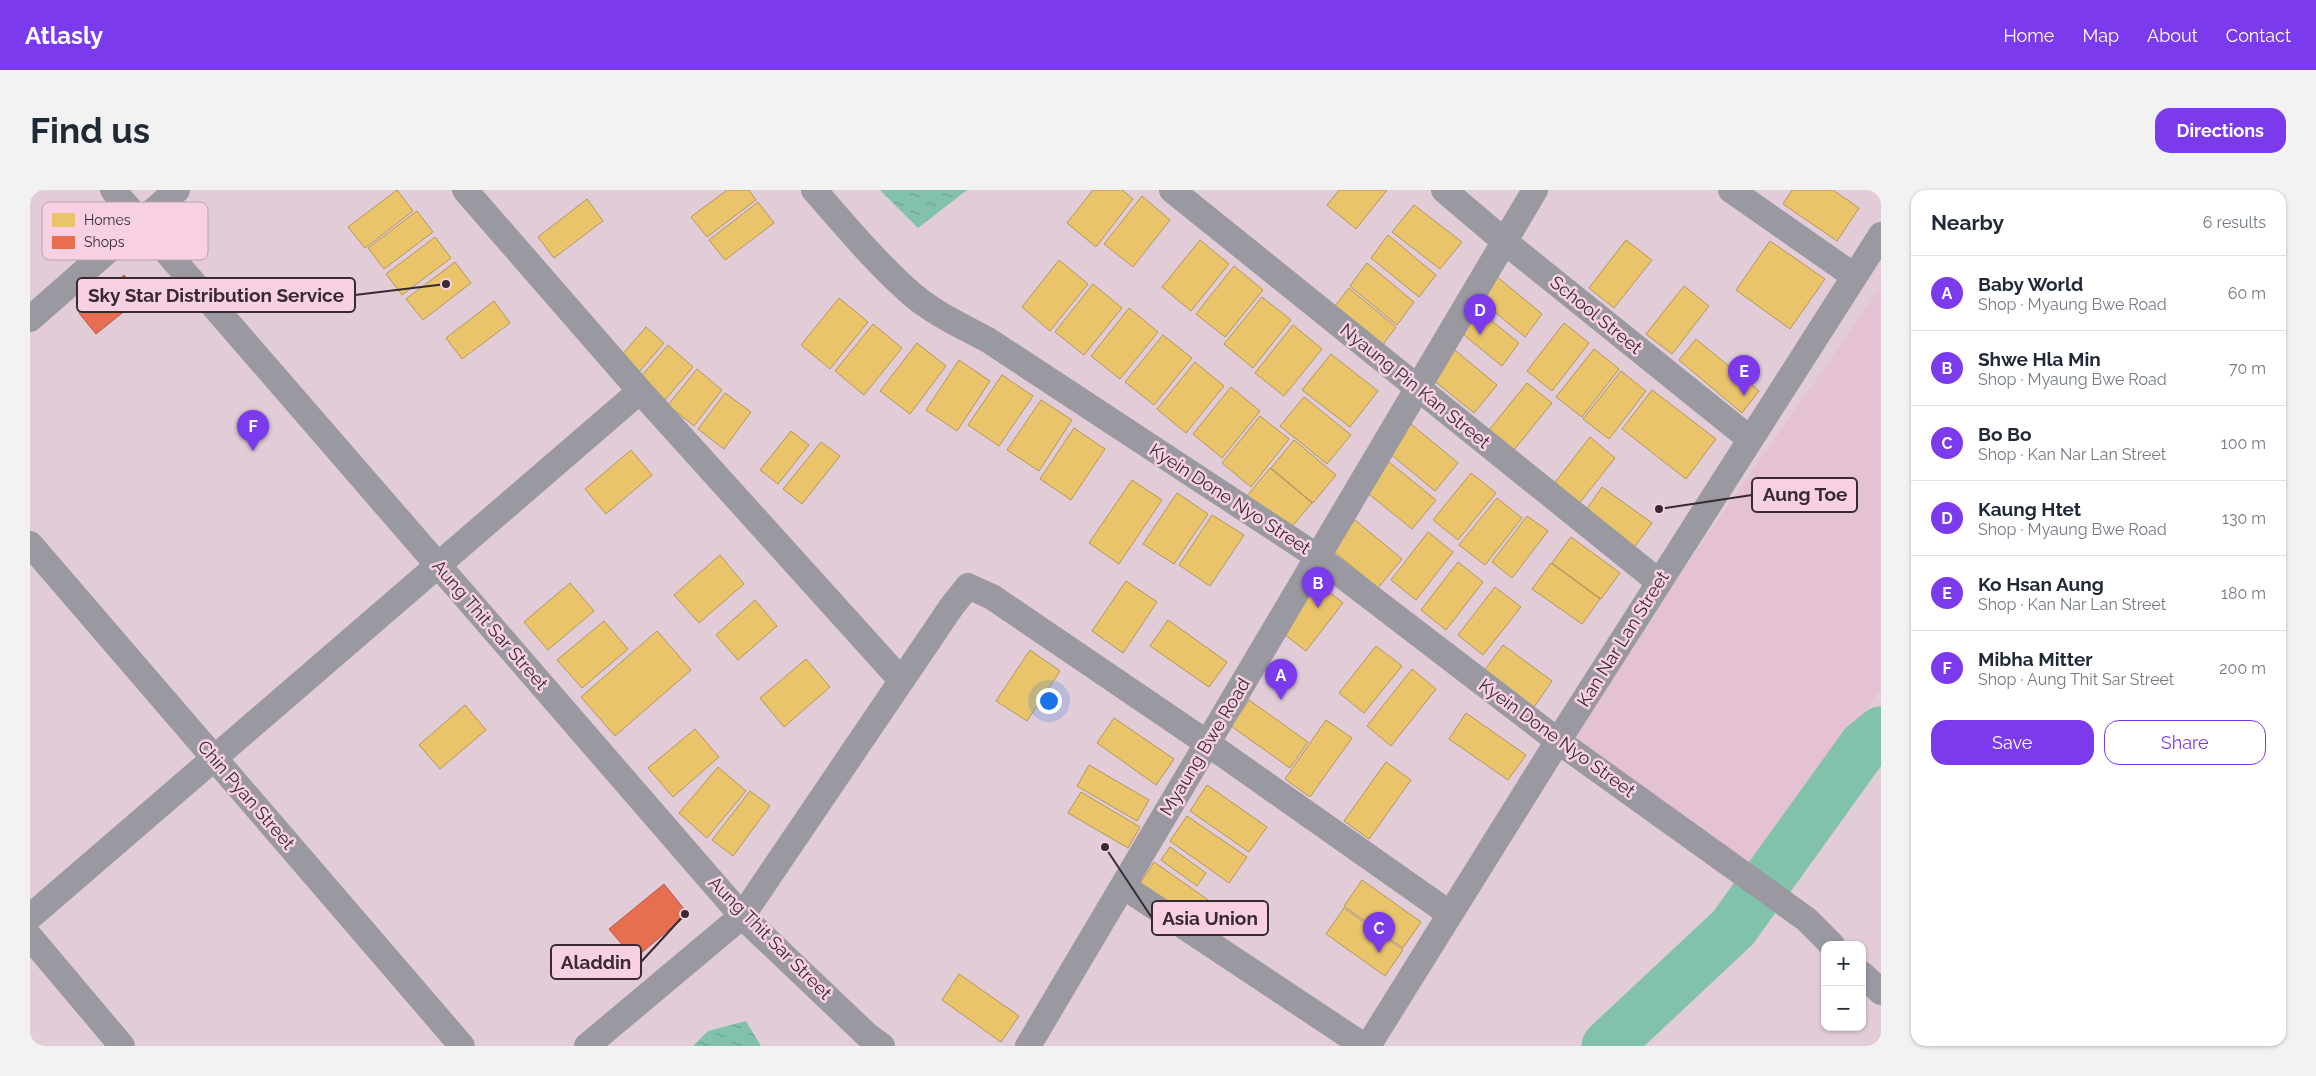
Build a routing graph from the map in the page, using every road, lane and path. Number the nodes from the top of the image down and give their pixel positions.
1 (112, 190) edge
2 (177, 190) edge
3 (466, 190) edge
4 (814, 190) edge
5 (1172, 190) edge
6 (1444, 190) edge
7 (1535, 190) edge
8 (1731, 190) edge
9 (122, 202) edge
10 (163, 202) edge
11 (1881, 235) edge
12 (1504, 241) junction
13 (97, 260) edge
14 (173, 260) edge
15 (1854, 276) junction
16 (30, 319) edge
17 (1417, 388) junction
18 (640, 391) junction
19 (1750, 439) junction
20 (30, 544) edge
21 (1318, 557) junction
22 (438, 566) junction
23 (1659, 582) junction
24 (901, 680) junction
25 (1558, 741) junction
26 (1207, 743) junction
27 (214, 758) junction
28 (1123, 886) junction
29 (1450, 914) junction
30 (742, 916) junction
31 (30, 917) edge
32 (30, 937) edge
33 (1828, 941) edge
34 (1866, 978) edge
35 (1881, 992) edge
36 (122, 1046) edge
37 (462, 1046) edge
38 (587, 1046) edge
39 (882, 1046) edge
40 (1028, 1046) edge
41 (1366, 1046) edge

1 - 9 street, Aung Thit Sar Street
2 - 10 street
3 - 18 street
4 - 21 street, Kyein Done Nyo Street
5 - 17 street, Nyaung Pin Kan Street
6 - 12 street, School Street
7 - 12 street, Myaung Bwe Road
8 - 15 street
11 - 15 street, Kan Nar Lan Street
12 - 17 street, Myaung Bwe Road
12 - 19 street, School Street
13 - 16 street
14 - 22 street, Aung Thit Sar Street
15 - 19 street, Kan Nar Lan Street
17 - 21 street, Myaung Bwe Road
17 - 23 street, Nyaung Pin Kan Street
18 - 22 street
18 - 24 street
19 - 23 street, Kan Nar Lan Street
20 - 27 street, Chin Pyan Street
21 - 25 street, Kyein Done Nyo Street
21 - 26 street, Myaung Bwe Road
22 - 27 street
22 - 30 street, Aung Thit Sar Street
23 - 25 street, Kan Nar Lan Street
24 - 26 street
24 - 30 street
25 - 29 street, Kan Nar Lan Street
25 - 33 street, Kyein Done Nyo Street
26 - 28 street, Myaung Bwe Road
26 - 29 street
27 - 31 street
27 - 37 street, Chin Pyan Street
28 - 40 street, Myaung Bwe Road
28 - 41 street
29 - 41 street, Kan Nar Lan Street
30 - 38 street
30 - 39 street, Aung Thit Sar Street
32 - 36 street
34 - 35 street

